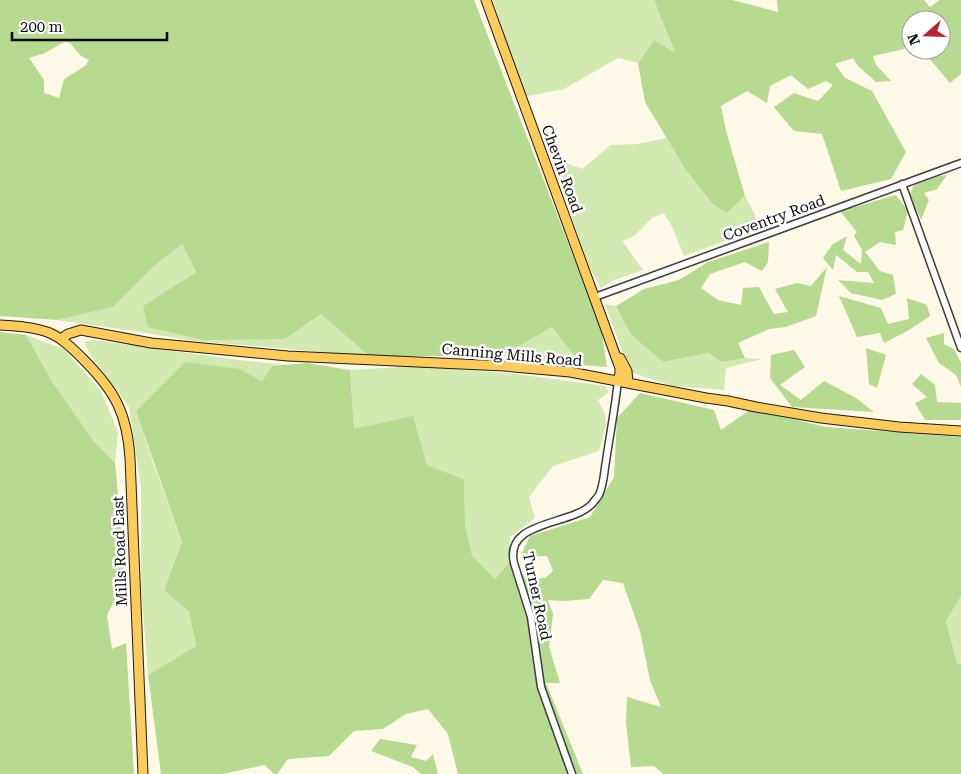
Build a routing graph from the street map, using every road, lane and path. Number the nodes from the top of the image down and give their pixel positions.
1 (486, 0) edge
2 (961, 163) edge
3 (902, 184) junction
4 (595, 297) junction
5 (0, 325) edge
6 (88, 332) junction
7 (61, 340) junction
8 (70, 346) junction
9 (613, 348) junction
10 (961, 348) edge
11 (618, 380) junction
12 (628, 383) junction
13 (961, 431) edge
14 (143, 774) edge
15 (572, 774) edge

1 - 4 main road, Chevin Road
2 - 3 street, Coventry Road
3 - 4 street, Coventry Road
3 - 10 street
4 - 9 main road, Chevin Road
5 - 7 main road
6 - 7 main road, Canning Mills Road
6 - 8 main road
6 - 11 main road, Canning Mills Road
7 - 8 main road
8 - 14 main road, Mills Road East
9 - 11 main road, Chevin Road
9 - 12 main road, Chevin Road
11 - 12 main road, Canning Mills Road
11 - 15 street, Turner Road
12 - 13 main road, Canning Mills Road

